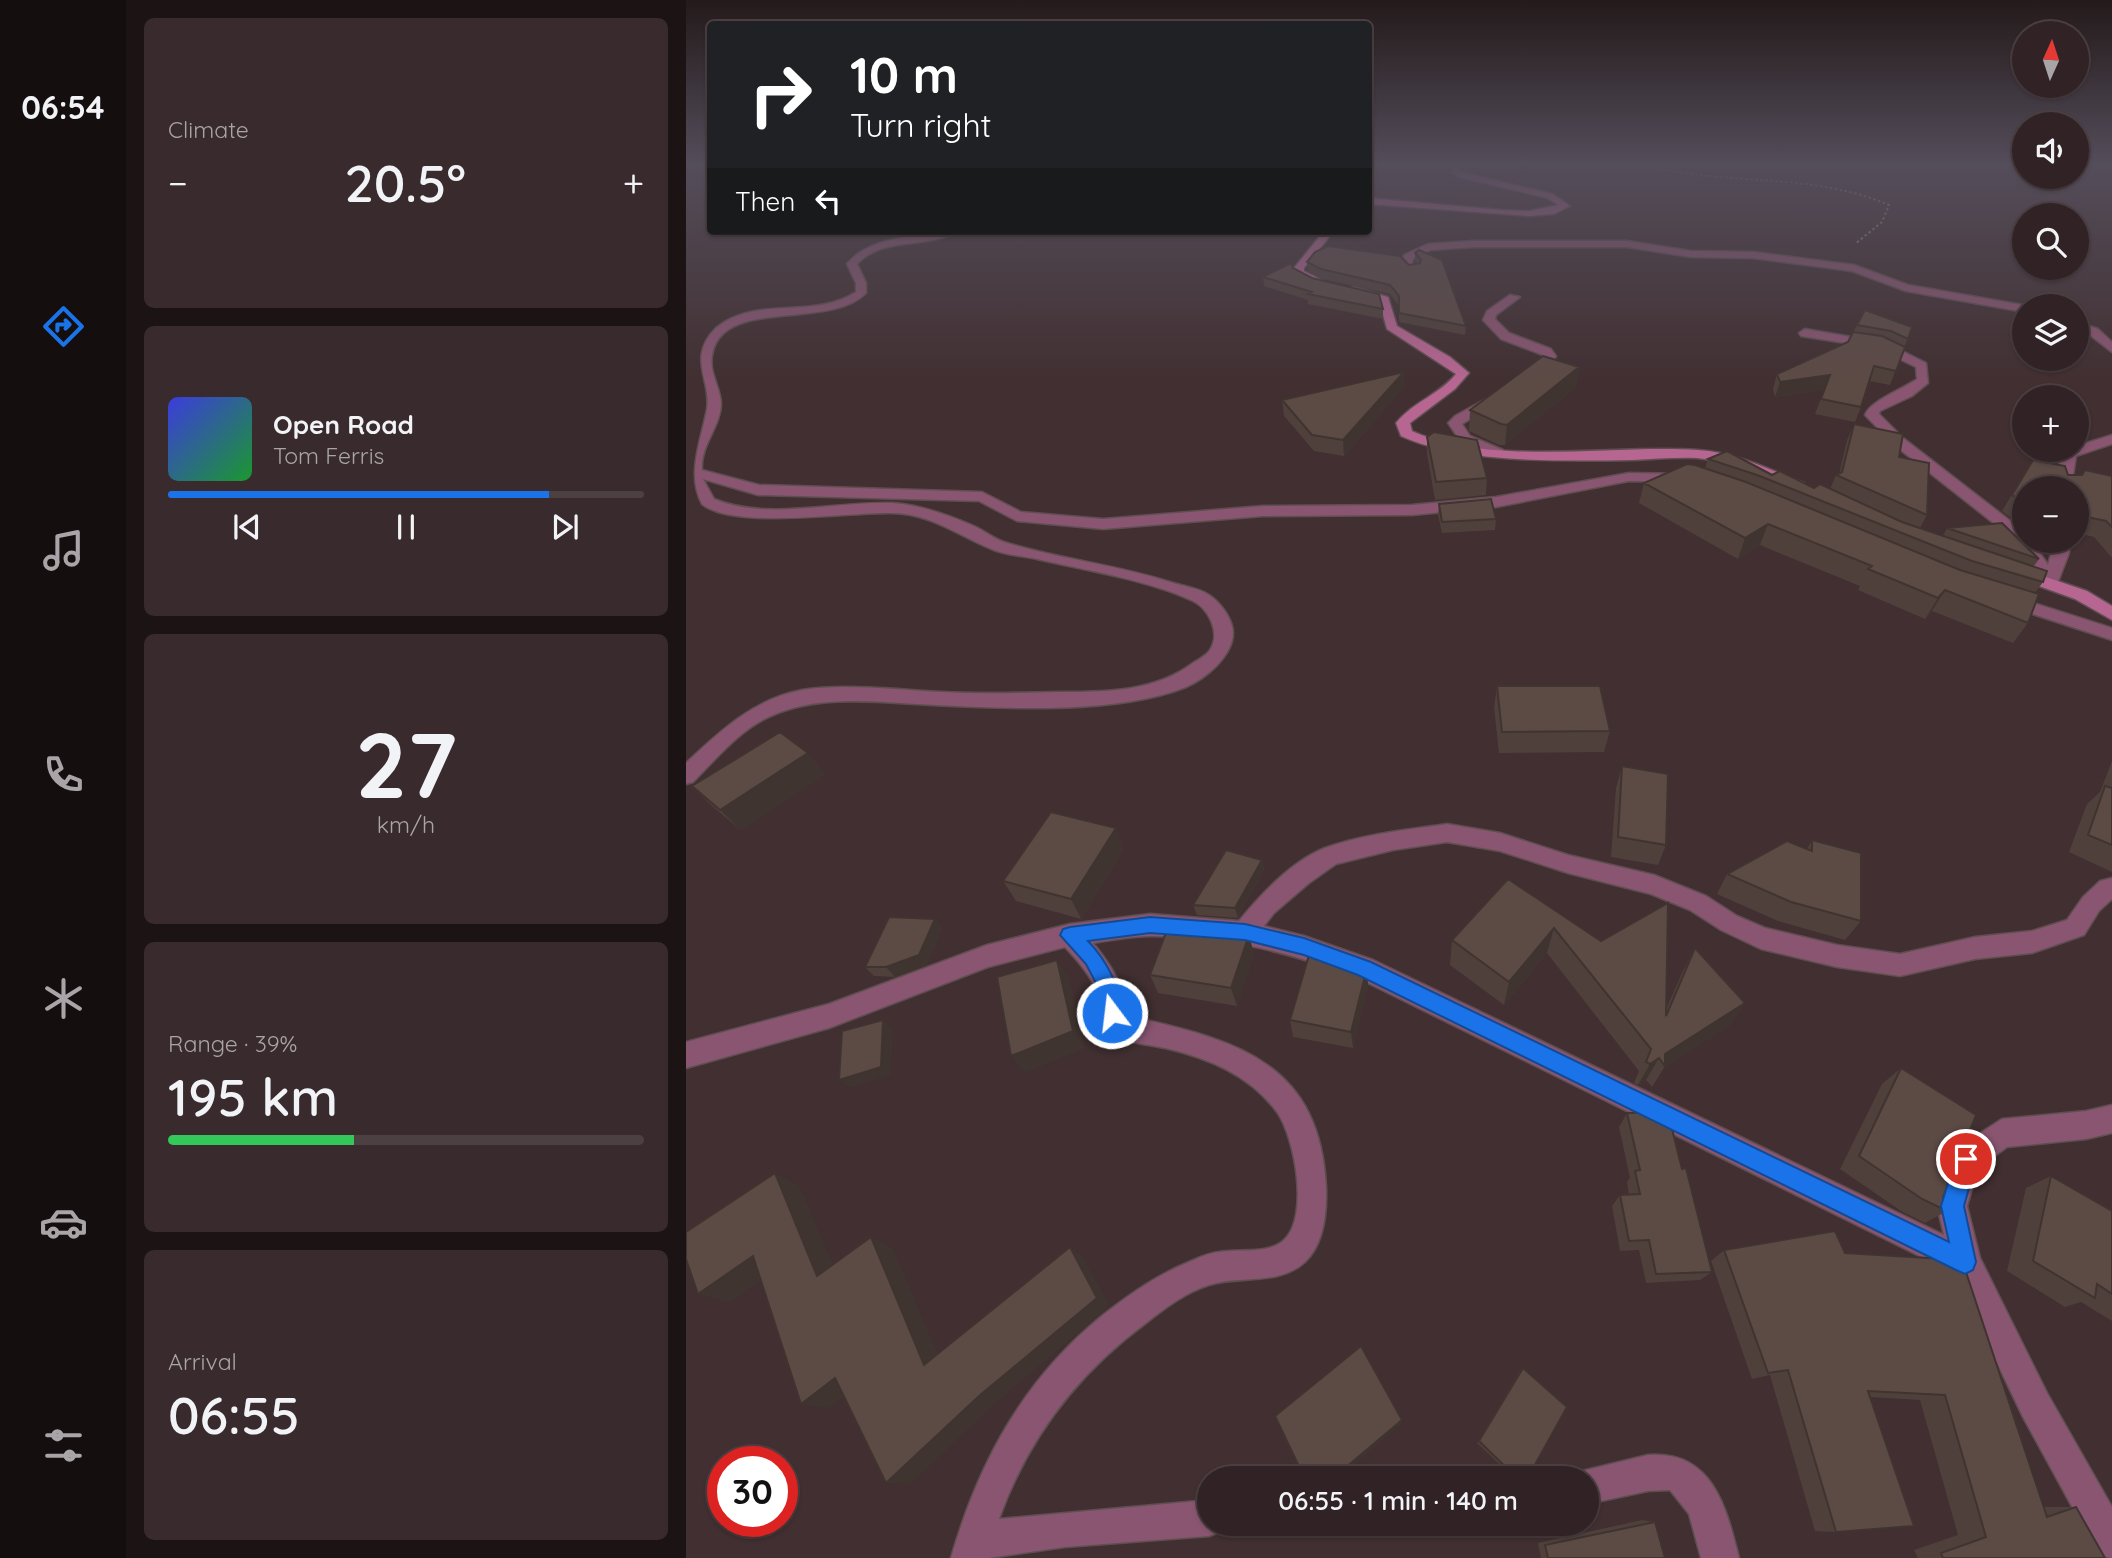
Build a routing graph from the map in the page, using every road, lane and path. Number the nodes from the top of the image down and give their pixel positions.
1 (926, 237) edge
2 (1324, 237) edge
3 (1864, 237) edge
4 (1808, 262) junction
5 (1413, 268) edge
6 (1514, 298) dead end
7 (2012, 307) edge
8 (2089, 330) edge
9 (1805, 333) dead end
10 (2112, 348) edge
11 (2112, 439) edge
12 (1498, 453) junction
13 (686, 454) edge
14 (694, 472) junction
15 (2065, 476) edge
16 (1705, 482) edge
17 (1811, 491) edge
18 (2061, 553) edge
19 (2000, 567) edge
20 (2050, 583) junction
21 (1989, 594) edge
22 (2112, 614) edge
23 (2112, 634) edge
24 (686, 776) edge
25 (2112, 888) edge
26 (1245, 932) junction
27 (1070, 935) junction
28 (686, 1055) edge
29 (2112, 1119) edge
30 (1965, 1262) junction
31 (1599, 1484) edge
32 (1197, 1519) edge
33 (2112, 1543) edge
34 (972, 1549) edge
35 (1720, 1558) edge

1 - 14 street
2 - 12 street
3 - 4 path
4 - 5 street
4 - 7 street
6 - 12 street
8 - 10 street
9 - 20 street
11 - 15 street
12 - 17 street
13 - 14 street
14 - 16 street
14 - 24 street
18 - 20 street
19 - 20 street
20 - 22 street
21 - 23 street
25 - 26 street
26 - 27 street
26 - 30 street
27 - 28 street
27 - 34 street
29 - 30 street
30 - 33 street
31 - 35 street
32 - 34 street

